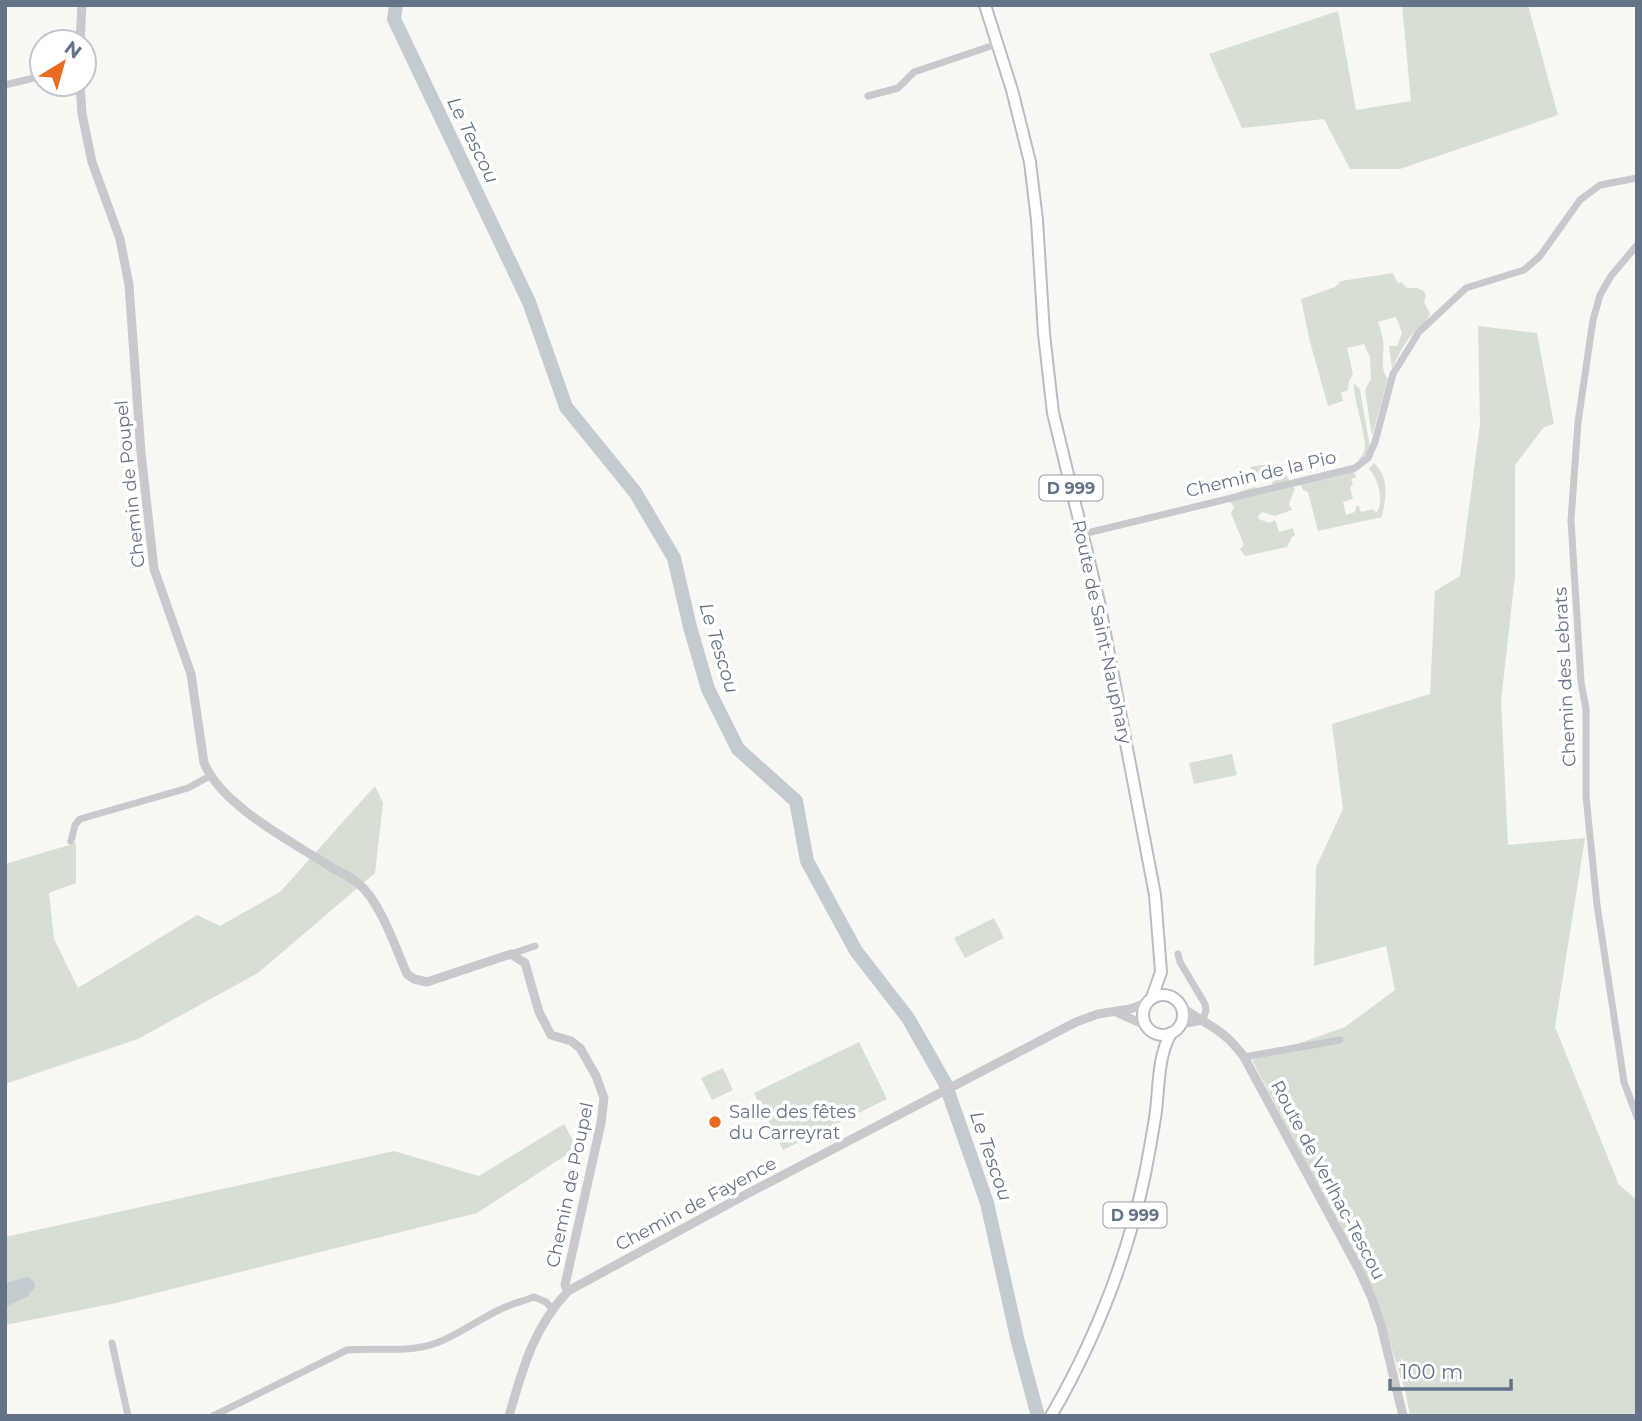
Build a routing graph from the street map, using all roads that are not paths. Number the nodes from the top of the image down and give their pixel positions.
1 (82, 5) edge
2 (985, 5) edge
3 (81, 28) edge
4 (997, 44) junction
5 (28, 79) edge
6 (5, 85) edge
7 (868, 96) dead end
8 (81, 98) edge
9 (1637, 178) edge
10 (1637, 245) edge
11 (1083, 534) junction
12 (210, 776) junction
13 (71, 841) dead end
14 (535, 946) dead end
15 (511, 954) junction
16 (1178, 954) dead end
17 (1161, 972) junction
18 (1172, 997) junction
19 (1150, 1000) junction
20 (1182, 1007) junction
21 (1116, 1012) junction
22 (1203, 1020) junction
23 (1181, 1024) junction
24 (1148, 1027) junction
25 (1171, 1033) junction
26 (1340, 1040) dead end
27 (1244, 1057) junction
28 (1161, 1062) junction
29 (1637, 1117) edge
30 (568, 1291) junction
31 (552, 1309) junction
32 (112, 1343) dead end
33 (128, 1416) edge
34 (214, 1416) edge
35 (509, 1416) edge
36 (1051, 1416) edge
37 (1403, 1416) edge

1 - 3 street
2 - 4 main road, Route de Saint-Nauphary / D 999
4 - 7 street
4 - 11 main road, Route de Saint-Nauphary / D 999
5 - 6 street
8 - 12 street, Chemin de Poupel
9 - 11 street, Chemin de la Pio
10 - 29 street, Chemin des Lebrats
11 - 17 main road, Route de Saint-Nauphary / D 999
12 - 13 street
12 - 15 street
14 - 15 street
15 - 30 street, Chemin de Poupel
16 - 22 street
17 - 18 main road, Route de Saint-Nauphary / D 999
17 - 19 main road, Route de Saint-Nauphary / D 999
18 - 19 main road
18 - 20 main road
19 - 21 street, Chemin de Fayence
19 - 24 main road
20 - 22 street, Route de Verlhac-Tescou
20 - 23 main road
21 - 24 street
21 - 30 street, Chemin de Fayence
22 - 23 street
22 - 27 street, Route de Verlhac-Tescou
23 - 25 main road
24 - 25 main road
24 - 28 main road, D 999
25 - 28 main road, D 999
26 - 27 street
27 - 37 street, Route de Verlhac-Tescou
28 - 36 main road, D 999
30 - 31 street, Chemin de Fayence
31 - 34 street
31 - 35 street, Chemin de Fayence
32 - 33 street

